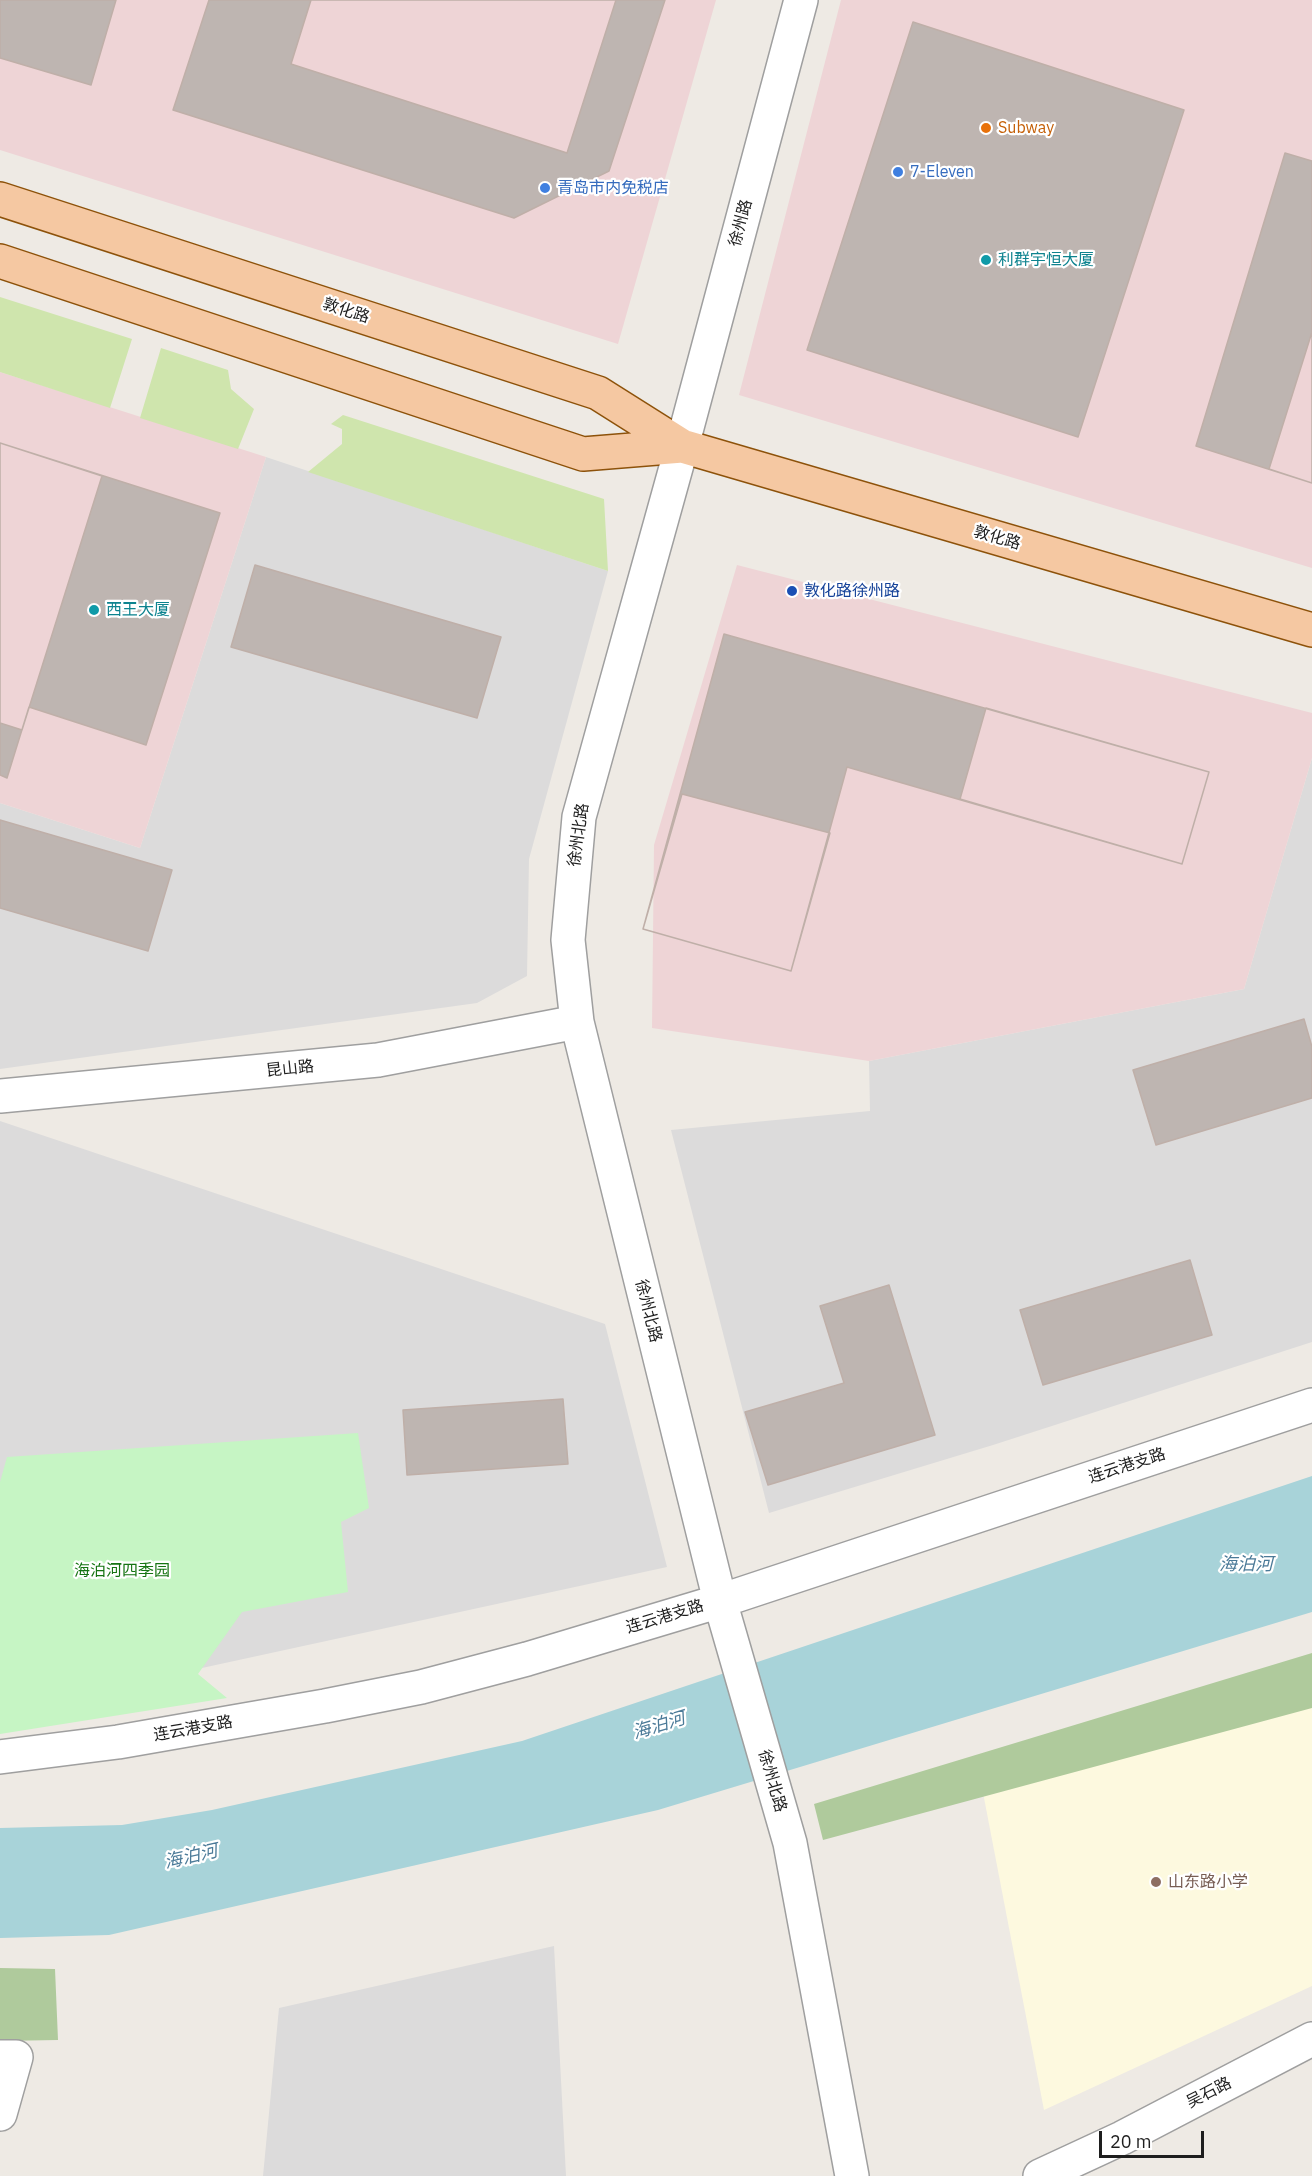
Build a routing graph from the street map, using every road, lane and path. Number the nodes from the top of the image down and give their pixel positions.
1 (801, 0) edge
2 (0, 199) edge
3 (0, 261) edge
4 (682, 446) junction
5 (1312, 630) edge
6 (577, 1022) junction
7 (0, 1096) edge
8 (1312, 1405) edge
9 (720, 1601) junction
10 (0, 1757) edge
11 (1312, 2039) edge
12 (8, 2057) edge
13 (0, 2114) edge
14 (852, 2176) edge
15 (1040, 2176) edge

1 - 4 street, 徐州路
2 - 4 main road, 敦化路
3 - 4 main road, 敦化路
4 - 5 main road, 敦化路
4 - 6 street, 徐州北路
6 - 7 street, 昆山路
6 - 9 street, 徐州北路
8 - 9 street, 连云港支路
9 - 10 street, 连云港支路
9 - 14 street, 徐州北路
11 - 15 street, 吴石路
12 - 13 street

